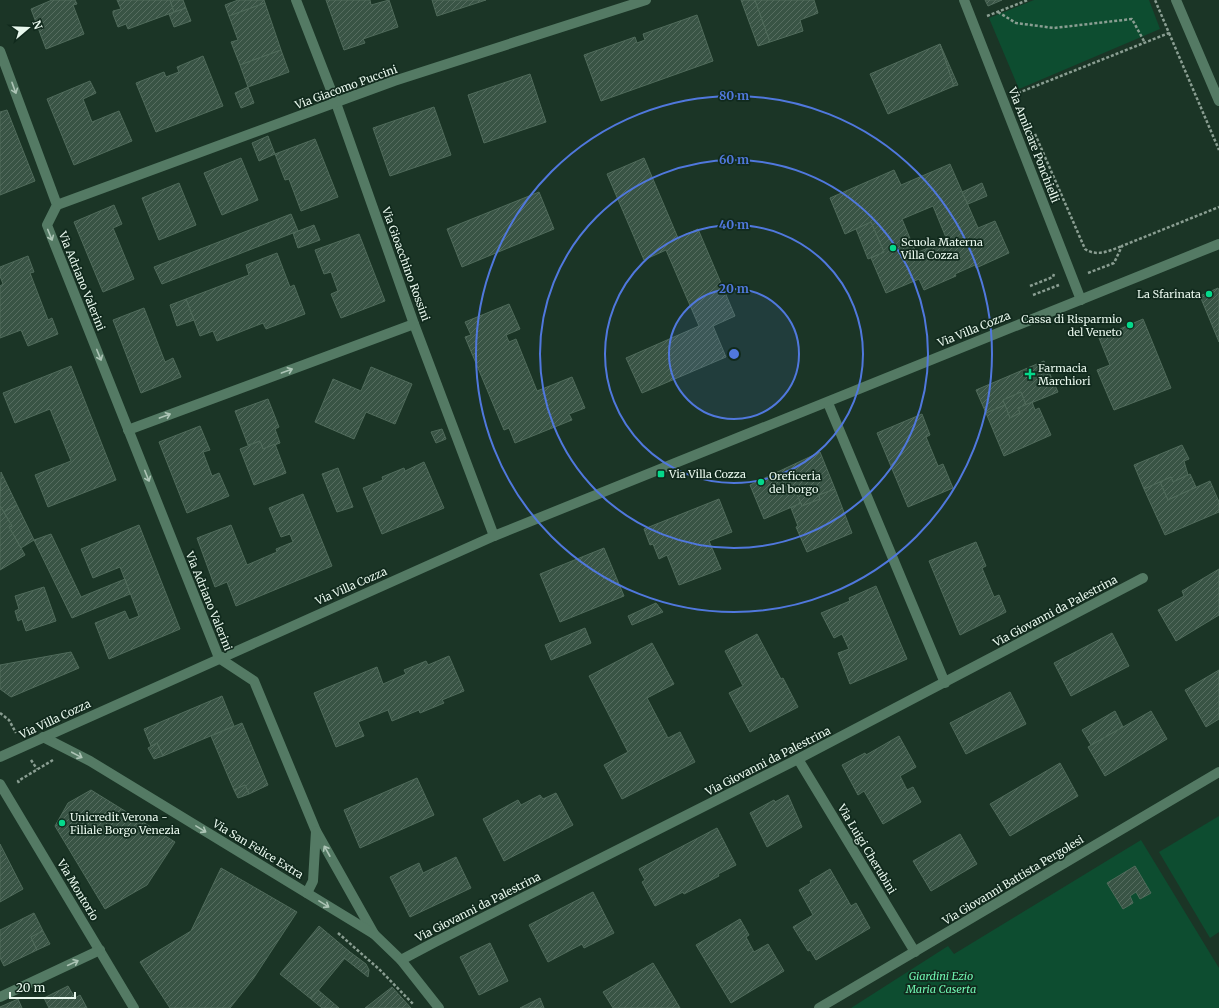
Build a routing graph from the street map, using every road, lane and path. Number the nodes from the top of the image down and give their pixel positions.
1 (296, 0) edge
2 (646, 0) edge
3 (964, 0) edge
4 (1028, 0) edge
5 (1155, 0) edge
6 (1176, 0) edge
7 (998, 12) junction
8 (988, 22) dead end
9 (1169, 33) junction
10 (1145, 43) junction
11 (0, 51) edge
12 (1015, 86) dead end
13 (1018, 93) junction
14 (1021, 100) dead end
15 (1219, 101) edge
16 (336, 103) junction
17 (1033, 128) dead end
18 (1219, 150) edge
19 (57, 205) junction
20 (1219, 207) edge
21 (1219, 244) edge
22 (1122, 246) junction
23 (1053, 267) dead end
24 (1073, 279) junction
25 (1030, 286) dead end
26 (1033, 295) dead end
27 (1081, 300) junction
28 (414, 324) junction
29 (828, 403) junction
30 (128, 430) junction
31 (494, 536) junction
32 (1143, 578) dead end
33 (218, 658) junction
34 (945, 683) junction
35 (0, 713) edge
36 (43, 737) junction
37 (23, 747) junction
38 (0, 757) edge
39 (798, 759) junction
40 (1219, 772) edge
41 (0, 784) edge
42 (316, 831) junction
43 (307, 893) junction
44 (374, 934) junction
45 (100, 950) junction
46 (915, 952) junction
47 (401, 960) junction
48 (0, 997) edge
49 (134, 1008) edge
50 (439, 1008) edge
51 (819, 1008) edge

1 - 16 street, Via Gioacchino Rossini
2 - 16 street, Via Giacomo Puccini
3 - 24 street, Via Amilcare Ponchielli
4 - 7 path
5 - 9 path
6 - 15 street
7 - 8 path
7 - 10 path
9 - 10 path
9 - 18 path
10 - 13 path
11 -> 19 street
12 - 13 path
13 - 14 path
16 - 19 street, Via Giacomo Puccini
16 - 28 street, Via Gioacchino Rossini
17 - 22 path
19 -> 30 street, Via Adriano Valerini
20 - 22 path
21 - 27 street, Via Villa Cozza
22 - 24 path
23 - 25 path
24 - 26 path
24 - 27 street, Via Amilcare Ponchielli
27 - 29 street, Via Villa Cozza
30 -> 28 street
28 - 31 street, Via Gioacchino Rossini
29 - 31 street, Via Villa Cozza
29 - 34 street
30 -> 33 street, Via Adriano Valerini
31 - 33 street, Via Villa Cozza
32 - 34 street, Via Giovanni da Palestrina
33 - 36 street, Via Villa Cozza
33 - 42 street, Via Adriano Valerini
34 - 39 street, Via Giovanni da Palestrina
35 - 37 path
36 - 37 street, Via Villa Cozza
36 -> 43 street, Via San Felice Extra
37 - 38 street, Via Villa Cozza
39 - 46 street, Via Luigi Cherubini
39 - 47 street, Via Giovanni da Palestrina
40 - 46 street, Via Giovanni Battista Pergolesi
41 - 45 street, Via Montorio
42 - 43 street, Via Adriano Valerini
44 -> 42 street, Via Adriano Valerini
43 -> 44 street, Via San Felice Extra
44 - 47 street, Via San Felice Extra
48 -> 45 street
45 - 49 street, Via Montorio
46 - 51 street, Via Giovanni Battista Pergolesi
47 - 50 street, Via San Felice Extra

